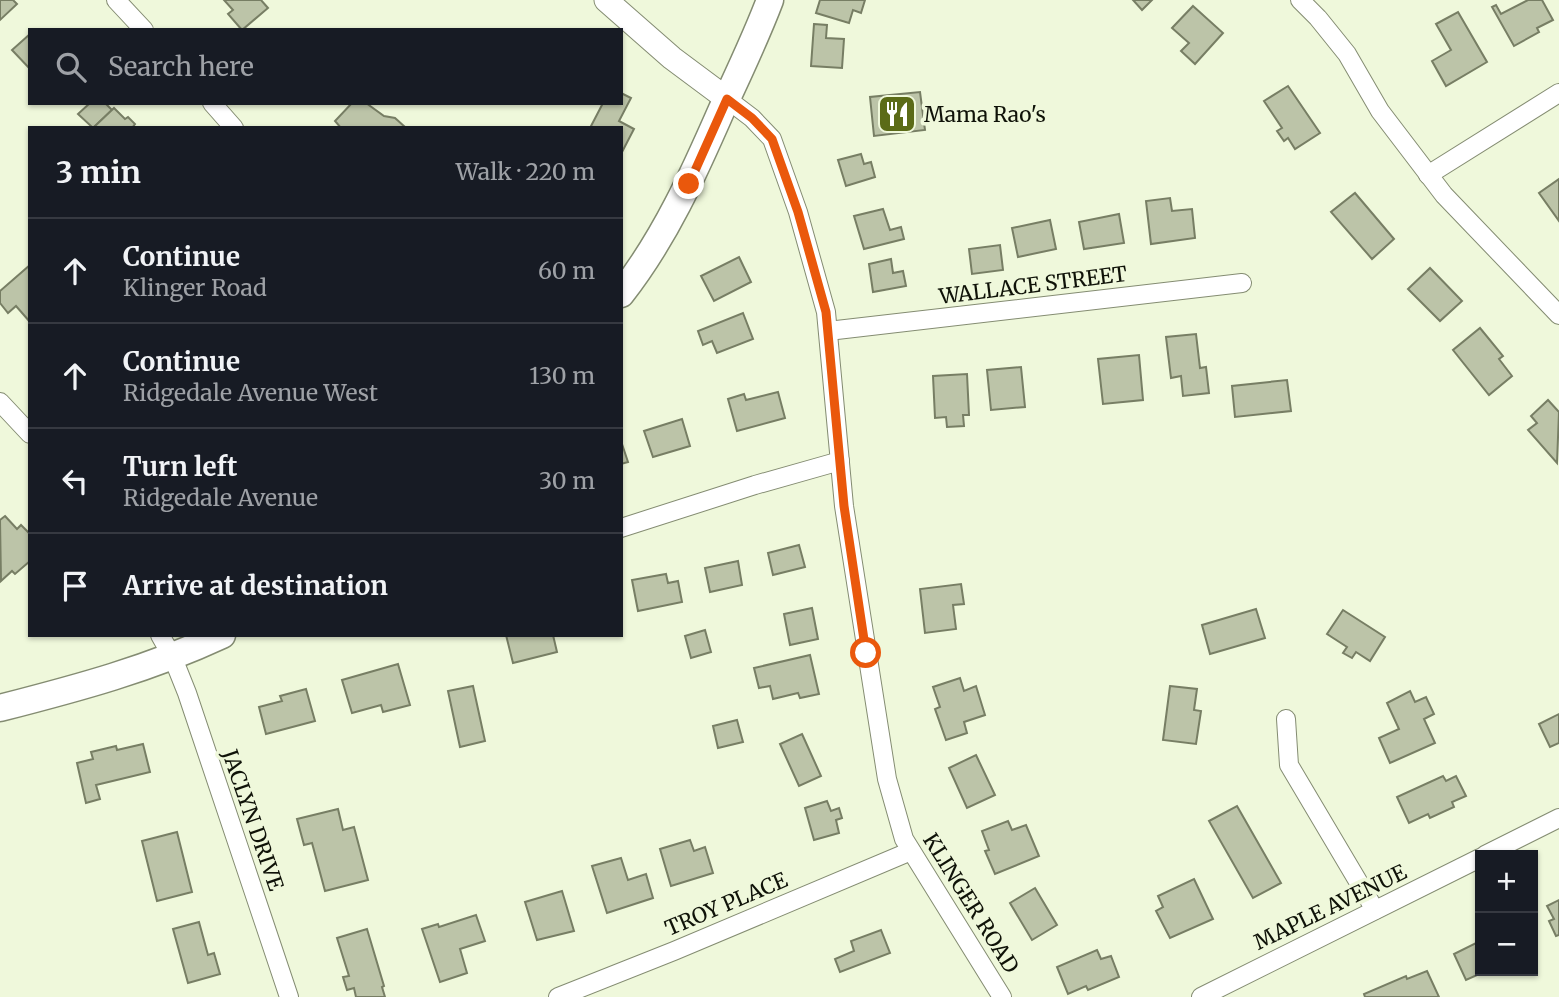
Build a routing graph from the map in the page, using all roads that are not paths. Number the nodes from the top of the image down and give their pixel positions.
1 (116, 0) edge
2 (606, 0) edge
3 (770, 0) edge
4 (1300, 0) edge
5 (142, 28) edge
6 (1559, 93) edge
7 (727, 99) junction
8 (214, 105) edge
9 (232, 126) edge
10 (1428, 175) junction
11 (1242, 283) dead end
12 (623, 291) edge
13 (1559, 315) edge
14 (828, 331) junction
15 (0, 402) edge
16 (28, 432) edge
17 (840, 461) junction
18 (623, 527) edge
19 (212, 637) edge
20 (167, 646) edge
21 (0, 708) edge
22 (1286, 719) dead end
23 (1559, 818) edge
24 (1495, 850) edge
25 (911, 851) junction
26 (1475, 860) edge
27 (1375, 910) junction
28 (289, 997) edge
29 (558, 997) edge
30 (1002, 997) edge
31 (1200, 997) edge

1 - 5 street
2 - 7 street
3 - 7 main road
4 - 10 street
6 - 10 street
7 - 12 main road
7 - 14 street, KLINGER ROAD
8 - 9 street
10 - 13 street
11 - 14 street, WALLACE STREET
14 - 17 street, KLINGER ROAD
15 - 16 street
17 - 18 street
17 - 25 street, KLINGER ROAD
19 - 20 main road
20 - 21 main road
20 - 28 street, JACLYN DRIVE
22 - 27 street
23 - 24 street
25 - 29 street, TROY PLACE
25 - 30 street, KLINGER ROAD
26 - 27 street, MAPLE AVENUE
27 - 31 street, MAPLE AVENUE

